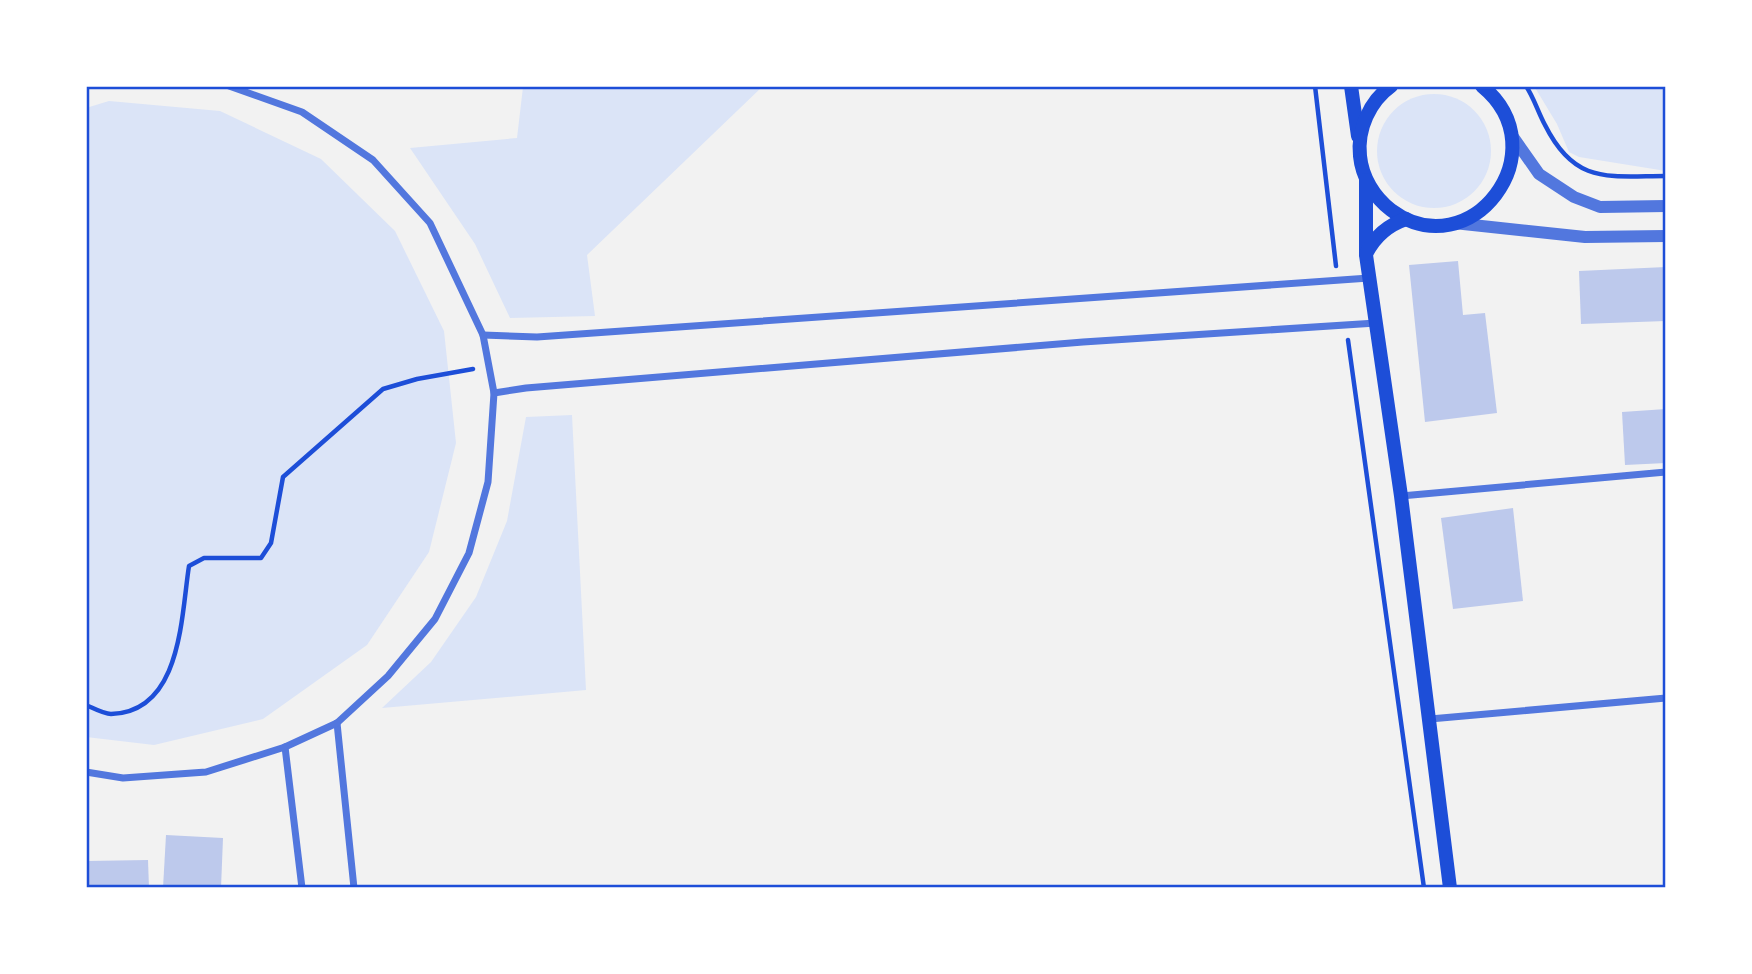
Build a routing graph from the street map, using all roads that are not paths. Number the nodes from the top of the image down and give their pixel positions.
1 (229, 86) edge
2 (1351, 86) edge
3 (1391, 86) edge
4 (1482, 86) edge
5 (1513, 138) junction
6 (1359, 146) junction
7 (1366, 180) junction
8 (1666, 206) edge
9 (1406, 219) junction
10 (1452, 223) junction
11 (1666, 236) edge
12 (1366, 255) junction
13 (1370, 278) junction
14 (1377, 323) junction
15 (483, 335) junction
16 (494, 393) junction
17 (1666, 472) edge
18 (1401, 496) junction
19 (1666, 698) edge
20 (1430, 719) junction
21 (337, 723) junction
22 (285, 747) junction
23 (86, 772) edge
24 (302, 888) edge
25 (354, 888) edge
26 (1450, 888) edge

1 - 15 street
2 - 6 main road
3 - 6 main road
4 - 5 main road
5 - 8 street
5 - 10 main road
6 - 7 main road
7 - 9 main road
7 - 12 main road
9 - 10 main road
9 - 12 main road
10 - 11 street
12 - 13 main road
13 - 14 main road
13 - 15 street
14 - 16 street
14 - 18 main road
15 - 16 street
16 - 21 street
17 - 18 street
18 - 20 main road
19 - 20 street
20 - 26 main road
21 - 22 street
21 - 25 street
22 - 23 street
22 - 24 street

